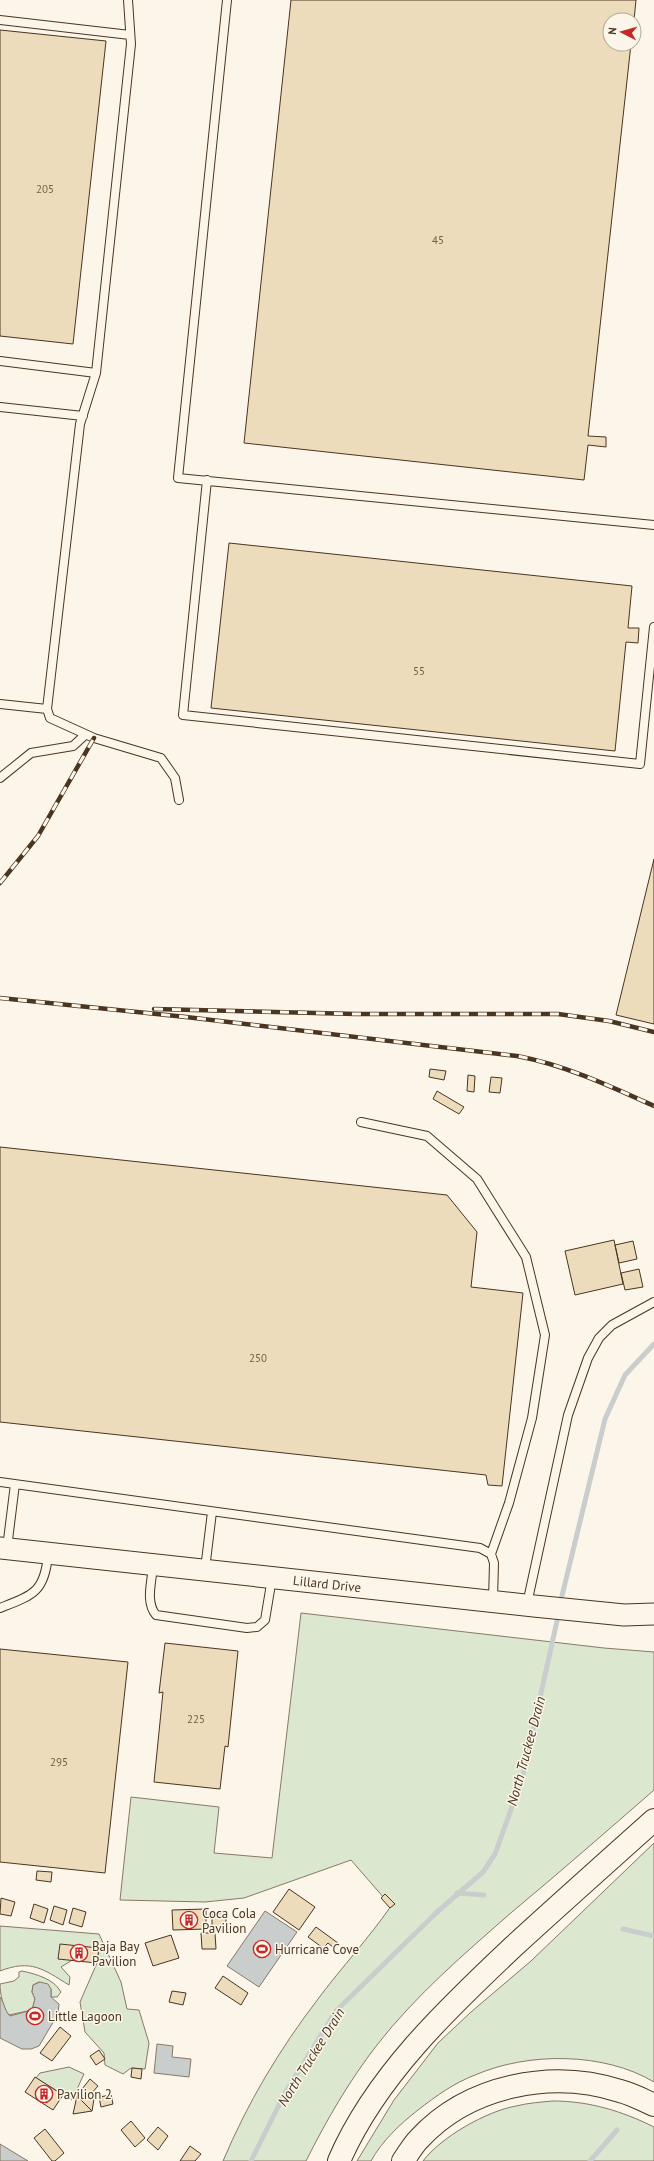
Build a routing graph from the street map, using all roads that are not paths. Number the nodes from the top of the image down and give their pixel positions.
1 (128, 0) edge
2 (227, 0) edge
3 (0, 20) edge
4 (130, 35) junction
5 (0, 362) edge
6 (96, 373) junction
7 (0, 407) edge
8 (83, 416) junction
9 (207, 480) junction
10 (654, 525) edge
11 (654, 627) edge
12 (0, 704) edge
13 (47, 709) junction
14 (85, 734) junction
15 (0, 778) edge
16 (179, 800) dead end
17 (361, 1122) dead end
18 (654, 1302) edge
19 (0, 1482) edge
20 (15, 1484) junction
21 (212, 1512) junction
22 (4, 1549) edge
23 (48, 1554) junction
24 (491, 1554) junction
25 (154, 1565) junction
26 (204, 1570) junction
27 (272, 1578) junction
28 (492, 1601) junction
29 (534, 1606) junction
30 (0, 1608) edge
31 (654, 1614) edge
32 (654, 1820) edge
33 (654, 2105) edge
34 (339, 2161) edge
35 (403, 2161) edge

1 - 4 lane
2 - 9 lane
3 - 4 lane
4 - 6 lane
5 - 6 lane
6 - 8 lane
7 - 8 lane
8 - 13 lane
9 - 10 lane
9 - 11 lane
12 - 13 lane
13 - 14 lane
14 - 15 lane
14 - 16 lane
17 - 24 lane
18 - 29 lane
19 - 20 lane
20 - 21 lane
20 - 22 lane
21 - 24 lane
21 - 26 lane
22 - 23 street, Lillard Drive
23 - 25 street, Lillard Drive
23 - 30 lane
24 - 28 lane
25 - 26 street, Lillard Drive
25 - 27 lane
26 - 27 street, Lillard Drive
27 - 28 street, Lillard Drive
28 - 29 street, Lillard Drive
29 - 31 street, Lillard Drive
32 - 34 highway
33 - 35 highway

